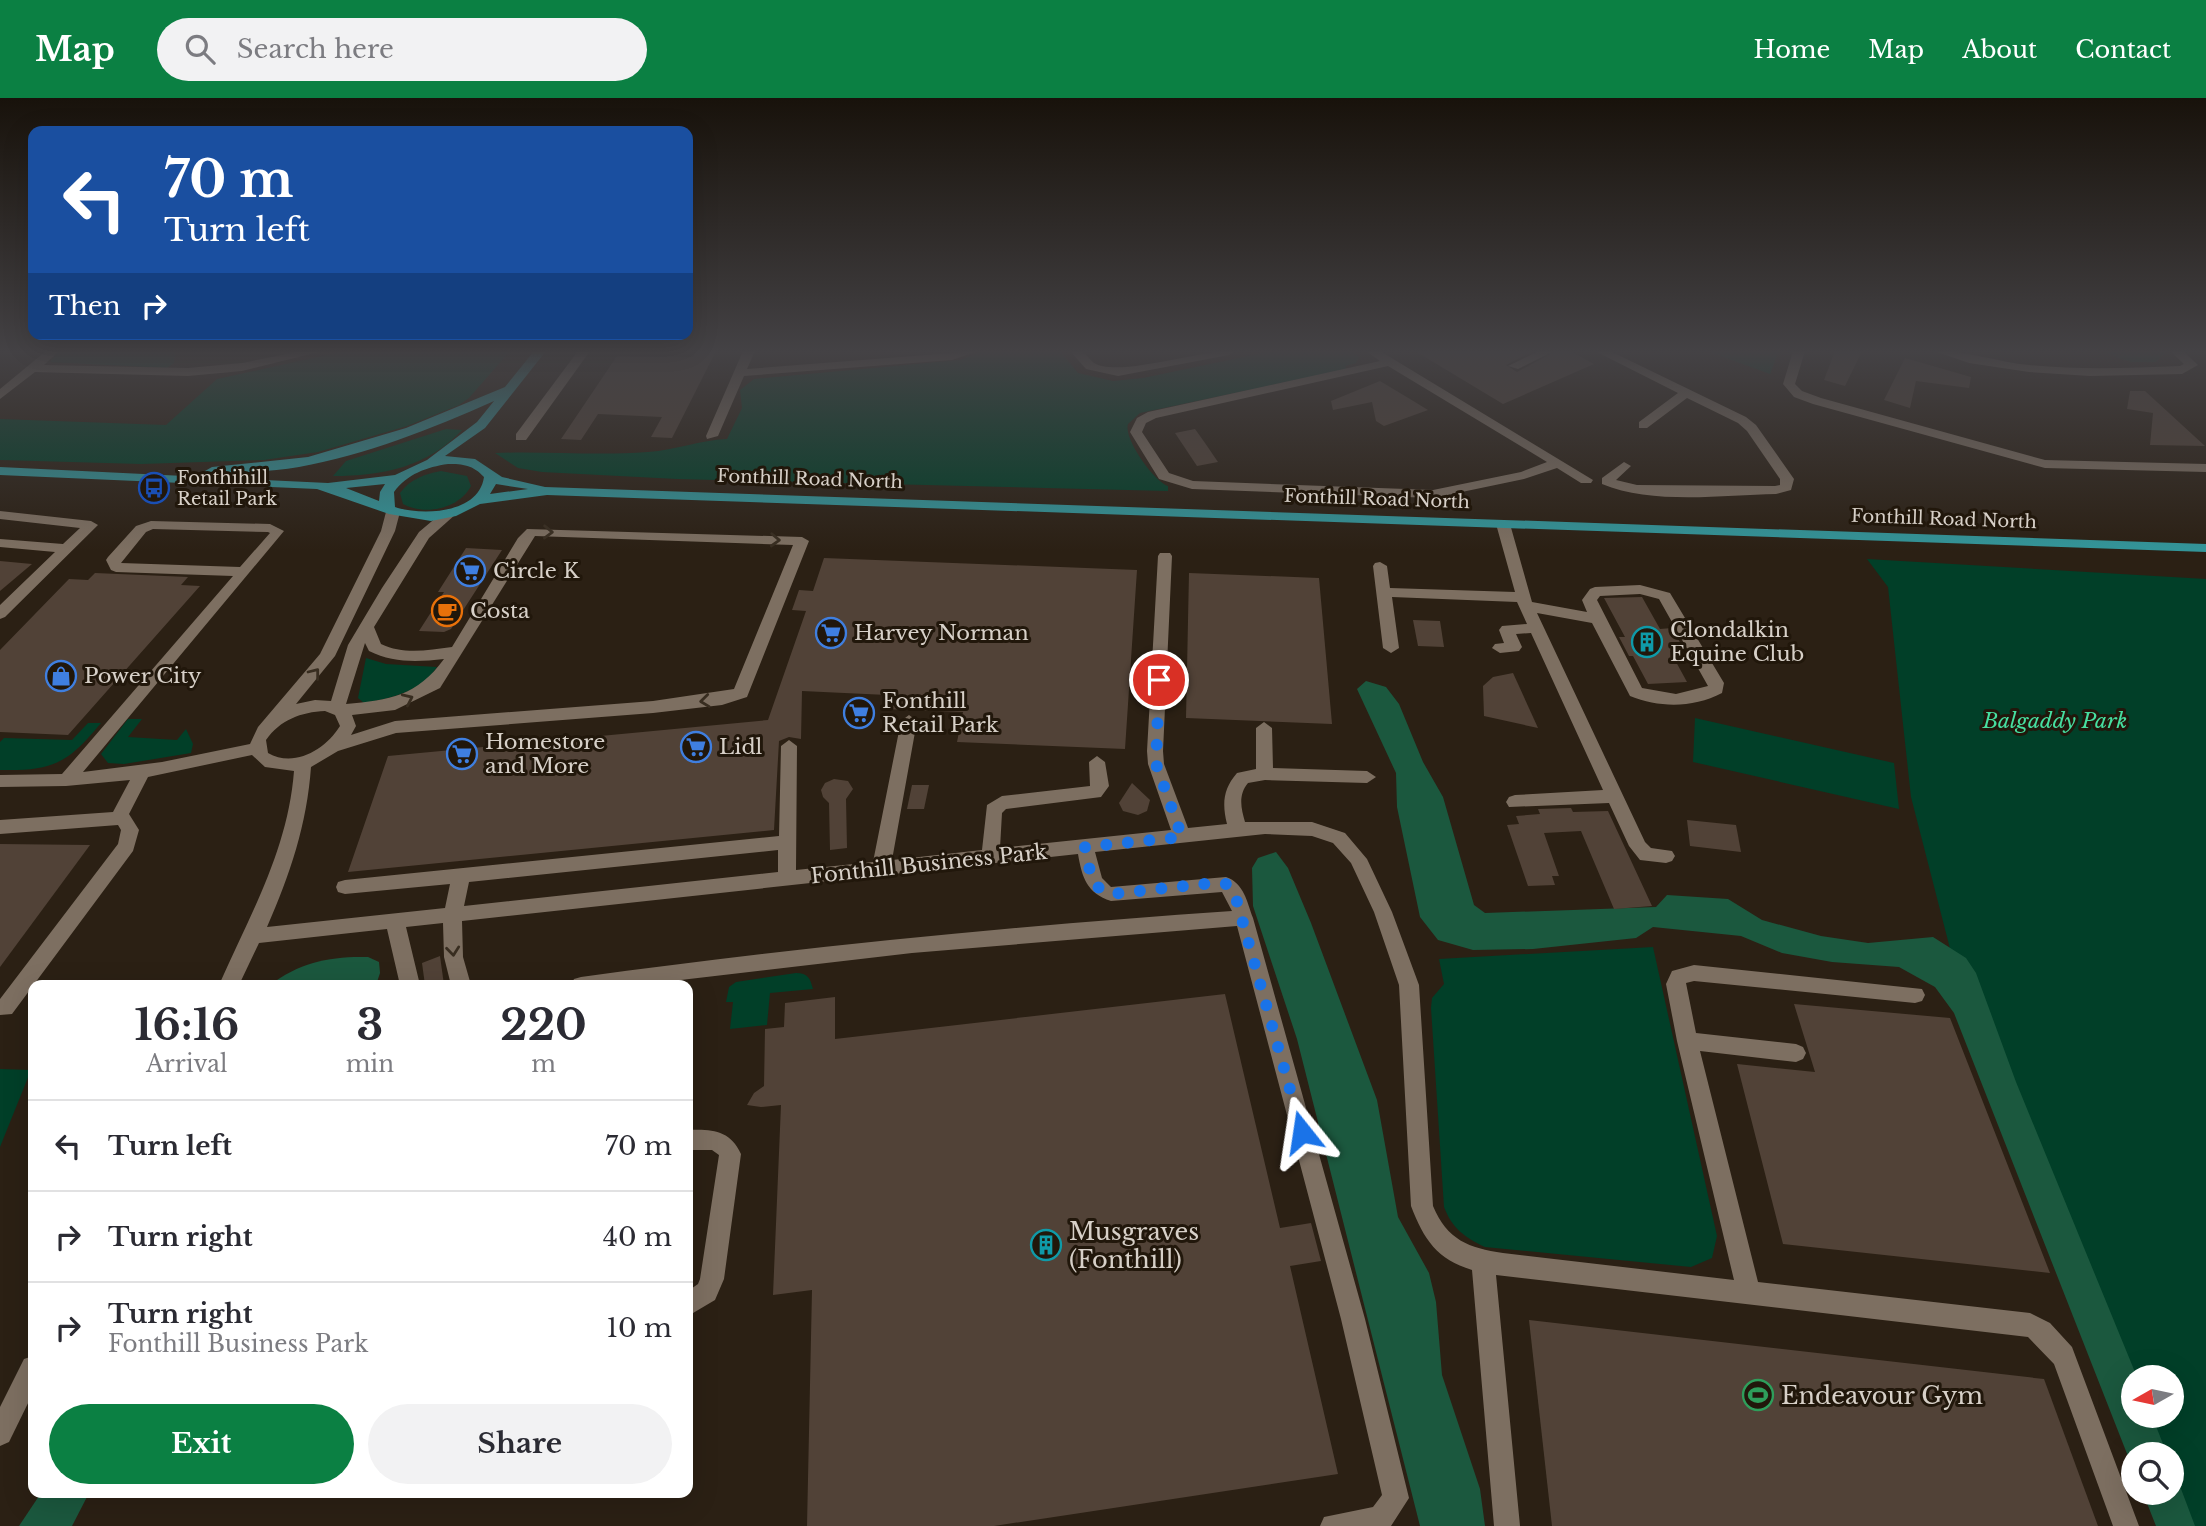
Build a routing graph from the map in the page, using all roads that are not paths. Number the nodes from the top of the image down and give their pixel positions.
1 (451, 418) edge
2 (487, 418) edge
3 (536, 418) edge
4 (720, 418) edge
5 (1147, 418) edge
6 (1483, 418) edge
7 (1653, 418) edge
8 (1735, 418) edge
9 (1878, 418) edge
10 (481, 425) junction
11 (1643, 425) dead end
12 (712, 436) dead end
13 (521, 438) dead end
14 (1558, 463) junction
15 (479, 466) junction
16 (1624, 466) dead end
17 (418, 467) junction
18 (2206, 468) edge
19 (0, 471) edge
20 (151, 477) junction
21 (490, 477) junction
22 (398, 479) junction
23 (1586, 480) dead end
24 (327, 486) junction
25 (547, 491) junction
26 (477, 500) junction
27 (391, 511) junction
28 (449, 514) junction
29 (0, 515) edge
30 (1503, 524) junction
31 (0, 543) edge
32 (2206, 548) edge
33 (67, 549) junction
34 (1165, 556) dead end
35 (1380, 566) dead end
36 (244, 572) junction
37 (1384, 592) junction
38 (1525, 602) junction
39 (0, 614) edge
40 (1597, 618) junction
41 (1538, 628) junction
42 (368, 629) junction
43 (1391, 648) dead end
44 (1500, 648) dead end
45 (457, 652) junction
46 (339, 709) junction
47 (909, 722) dead end
48 (270, 724) junction
49 (1264, 728) dead end
50 (335, 746) junction
51 (789, 746) dead end
52 (257, 748) junction
53 (303, 762) junction
54 (1097, 762) dead end
55 (142, 772) junction
56 (1265, 774) junction
57 (1367, 777) dead end
58 (66, 780) junction
59 (0, 781) edge
60 (1617, 796) junction
61 (1515, 802) dead end
62 (118, 818) junction
63 (0, 827) edge
64 (1238, 830) junction
65 (1182, 837) junction
66 (788, 842) junction
67 (1085, 847) junction
68 (1666, 856) dead end
69 (991, 857) junction
70 (881, 869) junction
71 (462, 875) junction
72 (787, 879) junction
73 (345, 887) dead end
74 (451, 915) junction
75 (1244, 918) junction
76 (395, 921) junction
77 (253, 936) junction
78 (231, 980) edge
79 (409, 980) edge
80 (460, 980) edge
81 (616, 980) edge
82 (1915, 995) dead end
83 (5, 1008) dead end
84 (1687, 1041) junction
85 (1796, 1053) dead end
86 (693, 1140) edge
87 (1483, 1262) junction
88 (1749, 1292) junction
89 (693, 1301) edge
90 (28, 1378) edge
91 (0, 1433) edge
92 (1333, 1526) edge
93 (1507, 1526) edge
94 (2126, 1526) edge

1 - 20 main road
2 - 10 main road
3 - 13 street
4 - 12 street
5 - 14 street
6 - 14 street
7 - 11 street
8 - 16 street
9 - 18 street
10 - 15 main road
10 - 17 main road
14 - 23 street
15 - 17 main road, Fonthill Road North
15 - 21 main road
17 - 22 main road, Fonthill Road North
19 - 20 main road, Fonthill Road North
20 - 24 main road, Fonthill Road North
21 - 25 main road, Fonthill Road North
21 - 26 main road
22 - 24 main road, Fonthill Road North
22 - 27 main road
24 - 27 main road, Fonthill Road North
25 - 26 main road, Fonthill Road North
25 - 30 main road, Fonthill Road North
26 - 28 main road, Fonthill Road North
27 - 28 main road, Fonthill Road North
48 -> 27 street
28 - 42 street
29 - 33 street
30 - 32 main road, Fonthill Road North
30 - 38 street
31 - 33 street
33 - 39 street
34 - 65 street
35 - 37 street
36 - 36 street
36 - 58 street
37 - 38 street
37 - 43 street
38 - 40 street
38 - 41 street
40 - 40 street
41 - 44 street
41 - 60 street
42 - 45 street
42 - 46 street
46 -> 45 street
45 -> 50 street
46 - 48 street
46 - 50 street
47 - 70 street
48 - 52 street
49 - 56 street
50 - 53 street
51 - 66 street
52 - 53 street
52 - 55 street
53 - 77 street
54 - 69 street
55 - 58 street
55 - 62 street
56 - 57 street
56 - 64 street
58 - 59 street
60 - 61 street
60 - 68 street
62 - 63 street
62 - 83 street
64 - 65 street, Fonthill Business Park
64 - 87 street, Fonthill Business Park
65 - 67 street, Fonthill Business Park
66 - 71 street
66 - 72 street
67 - 69 street, Fonthill Business Park
67 - 75 street
69 - 70 street, Fonthill Business Park
70 - 72 street, Fonthill Business Park
71 - 73 street
71 - 74 street
72 - 74 street, Fonthill Business Park
74 - 76 street, Fonthill Business Park
74 -> 80 street
75 - 81 street
75 - 92 street
76 - 77 street, Fonthill Business Park
76 - 79 street
77 - 78 street
82 - 84 street
84 - 85 street
84 - 88 street
86 - 89 street
87 - 88 street, Fonthill Business Park
87 - 93 street
88 - 94 street, Fonthill Business Park
90 - 91 street

